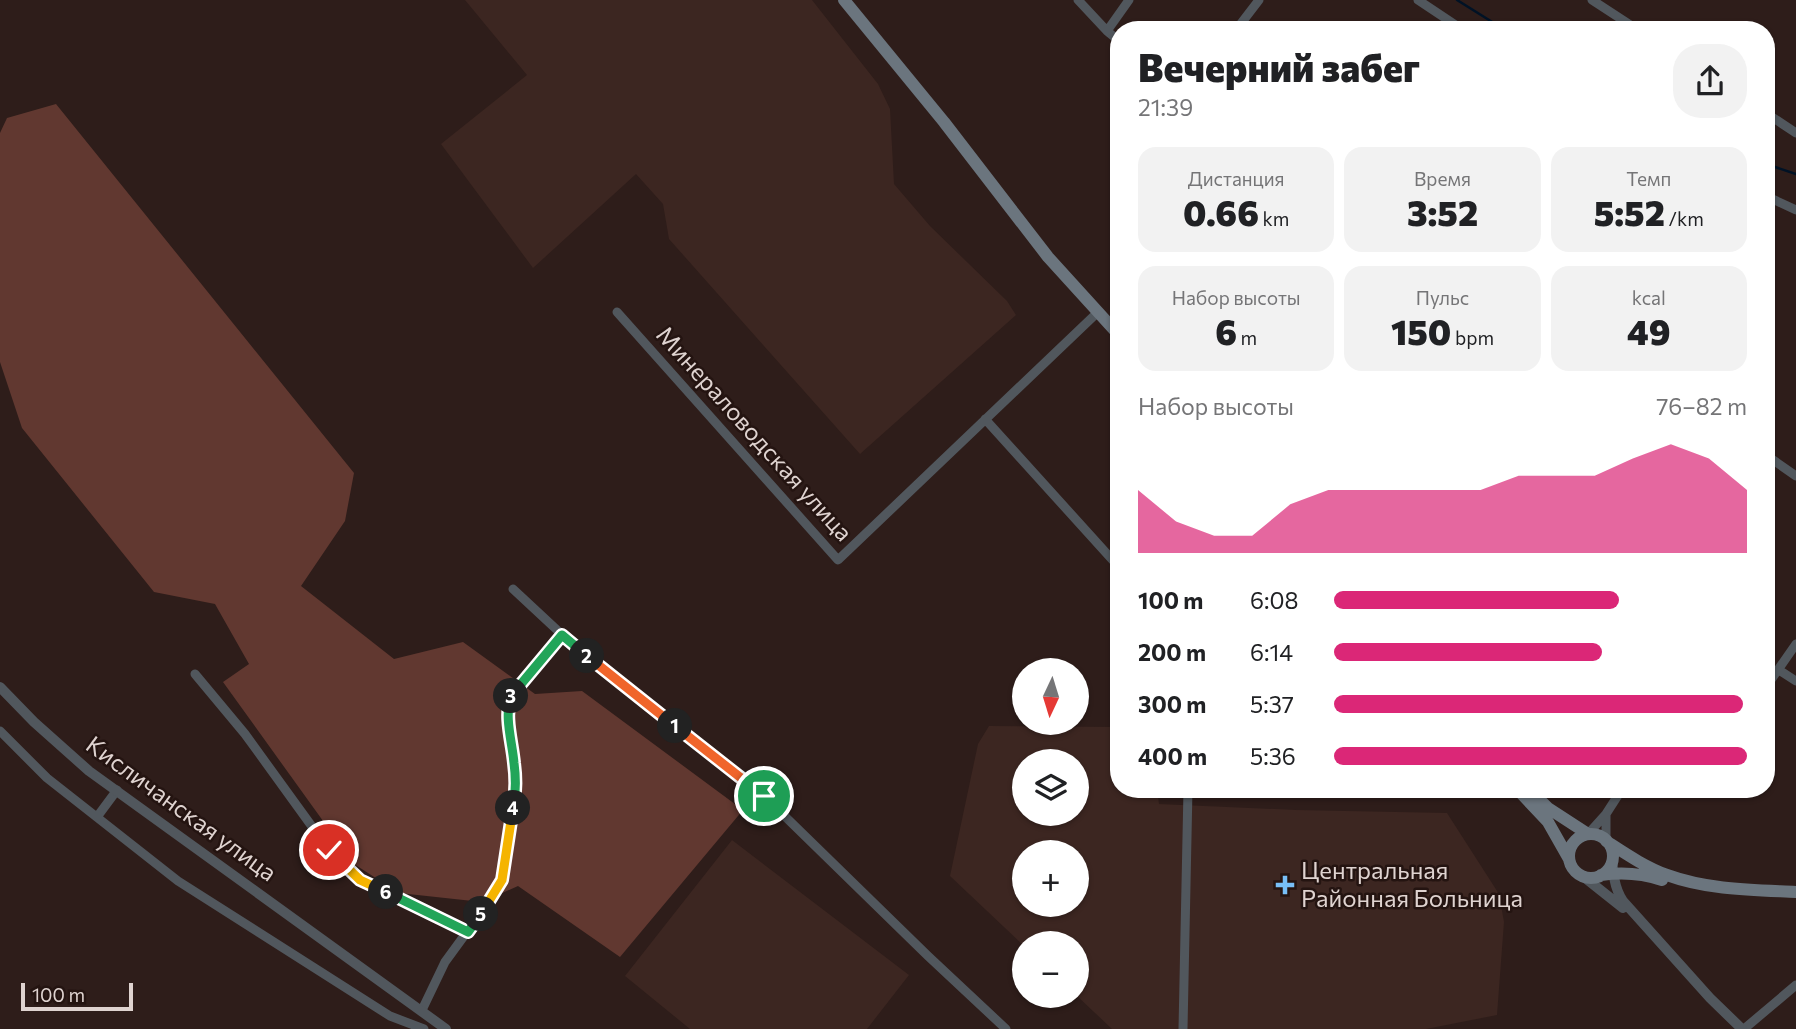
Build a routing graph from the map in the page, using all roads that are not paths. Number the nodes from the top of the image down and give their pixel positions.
1 (844, 0) edge
2 (852, 0) edge
3 (1078, 0) edge
4 (1129, 0) edge
5 (1259, 0) edge
6 (1418, 0) edge
7 (1592, 0) edge
8 (1114, 21) edge
9 (1243, 21) edge
10 (1450, 21) edge
11 (1624, 21) edge
12 (1110, 27) edge
13 (1107, 31) junction
14 (1110, 33) edge
15 (1775, 119) edge
16 (1796, 133) edge
17 (1775, 201) edge
18 (1796, 210) edge
19 (617, 312) dead end
20 (1098, 312) junction
21 (1110, 316) edge
22 (1110, 325) edge
23 (985, 419) junction
24 (1775, 462) edge
25 (1796, 477) edge
26 (1110, 557) edge
27 (513, 589) dead end
28 (562, 635) junction
29 (1796, 644) edge
30 (1779, 670) junction
31 (195, 674) dead end
32 (1775, 675) edge
33 (1796, 681) edge
34 (0, 687) edge
35 (0, 731) edge
36 (117, 790) junction
37 (1188, 798) edge
38 (1530, 798) edge
39 (1534, 798) edge
40 (1616, 798) edge
41 (1606, 814) junction
42 (97, 817) junction
43 (1588, 834) junction
44 (1606, 841) junction
45 (1569, 859) junction
46 (1632, 873) junction
47 (1607, 874) junction
48 (1584, 877) junction
49 (1796, 892) edge
50 (1618, 898) junction
51 (1796, 899) edge
52 (468, 932) junction
53 (1796, 985) edge
54 (422, 1010) junction
55 (424, 1029) edge
56 (446, 1029) edge
57 (1006, 1029) edge
58 (1183, 1029) edge
59 (1732, 1029) edge
60 (1743, 1029) edge

1 - 20 main road
2 - 21 main road
3 - 13 street
4 - 8 street
5 - 9 street
6 - 10 street
7 - 11 street
12 - 13 street
13 - 14 street
15 - 16 street
17 - 18 street
19 - 23 street, Минераловодская улица
20 - 22 main road
20 - 23 street, Минераловодская улица
23 - 26 street
24 - 25 street
27 - 28 street
28 - 52 street
28 - 57 street
29 - 30 street
30 - 32 street
30 - 33 street
31 - 52 street
34 - 36 street, Кисличанская улица
35 - 42 street
36 - 42 street
36 - 54 street, Кисличанская улица
37 - 58 street
38 - 45 main road
39 - 43 main road
40 - 41 street
41 - 43 street
41 - 44 street
42 - 55 street
43 - 44 main road
43 - 45 main road
44 - 47 main road
44 - 49 main road
45 - 48 main road
46 - 47 main road
46 - 50 street
46 - 51 main road
47 - 48 main road
47 - 50 street
48 - 50 street
50 - 59 street
50 - 60 street
52 - 54 street
53 - 60 street
54 - 56 street, Кисличанская улица

